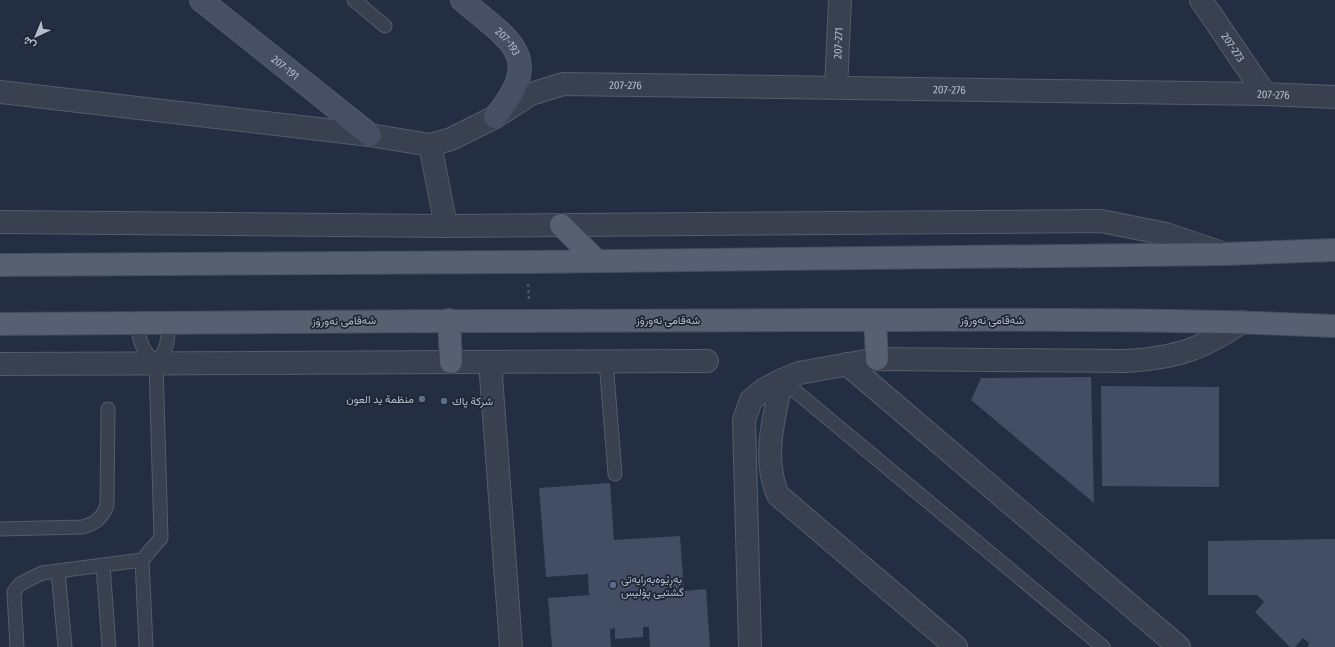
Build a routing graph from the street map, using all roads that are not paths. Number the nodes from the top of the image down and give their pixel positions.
1 (201, 0) edge
2 (354, 0) edge
3 (462, 0) edge
4 (840, 0) edge
5 (1201, 0) edge
6 (385, 26) dead end
7 (836, 87) junction
8 (0, 92) edge
9 (1265, 94) junction
10 (1335, 97) edge
11 (495, 117) junction
12 (370, 135) junction
13 (430, 145) junction
14 (0, 222) edge
15 (561, 225) junction
16 (446, 226) junction
17 (1335, 250) edge
18 (1225, 254) junction
19 (597, 261) junction
20 (0, 265) edge
21 (449, 320) junction
22 (875, 320) junction
23 (1242, 322) junction
24 (138, 323) junction
25 (168, 323) junction
26 (0, 324) edge
27 (1335, 326) edge
28 (877, 359) junction
29 (606, 361) junction
30 (707, 361) dead end
31 (451, 362) junction
32 (490, 362) junction
33 (0, 364) edge
34 (156, 364) junction
35 (847, 364) junction
36 (782, 380) junction
37 (108, 409) dead end
38 (615, 474) dead end
39 (0, 530) edge
40 (142, 560) junction
41 (103, 565) junction
42 (58, 571) junction
43 (16, 647) edge
44 (65, 647) edge
45 (109, 647) edge
46 (146, 647) edge
47 (511, 647) edge
48 (750, 647) edge
49 (956, 647) edge
50 (1103, 647) edge
51 (1179, 647) edge

1 - 12 street, 207-191
2 - 6 lane
3 - 11 street, 207-193
4 - 7 street, 207-271
5 - 9 street, 207-273
7 - 9 street, 207-276
7 - 11 street, 207-276
8 - 12 street
9 - 10 street, 207-276
11 - 13 street, 207-276
12 - 13 street
13 - 16 street
14 - 16 street
15 - 16 street
15 - 18 street
15 - 19 main road
17 - 18 main road
18 - 19 main road
19 - 20 main road
21 - 22 main road, شەقامی نەورۆز
21 - 25 main road, شەقامی نەورۆز
21 - 31 main road
22 - 23 main road, شەقامی نەورۆز
22 - 28 main road
23 - 27 main road, شەقامی نەورۆز
23 - 28 street
24 - 25 main road, شەقامی نەورۆز
24 - 26 main road, شەقامی نەورۆز
24 - 34 lane
25 - 34 lane
28 - 35 street
29 - 30 street
29 - 32 street
29 - 38 lane
31 - 32 street
31 - 34 street
32 - 47 street
33 - 34 street
34 - 40 lane
35 - 36 street
35 - 51 street
36 - 48 street
36 - 49 street
36 - 50 lane
37 - 39 lane
40 - 41 lane
40 - 46 lane
41 - 42 lane
41 - 45 lane
42 - 43 lane
42 - 44 lane

